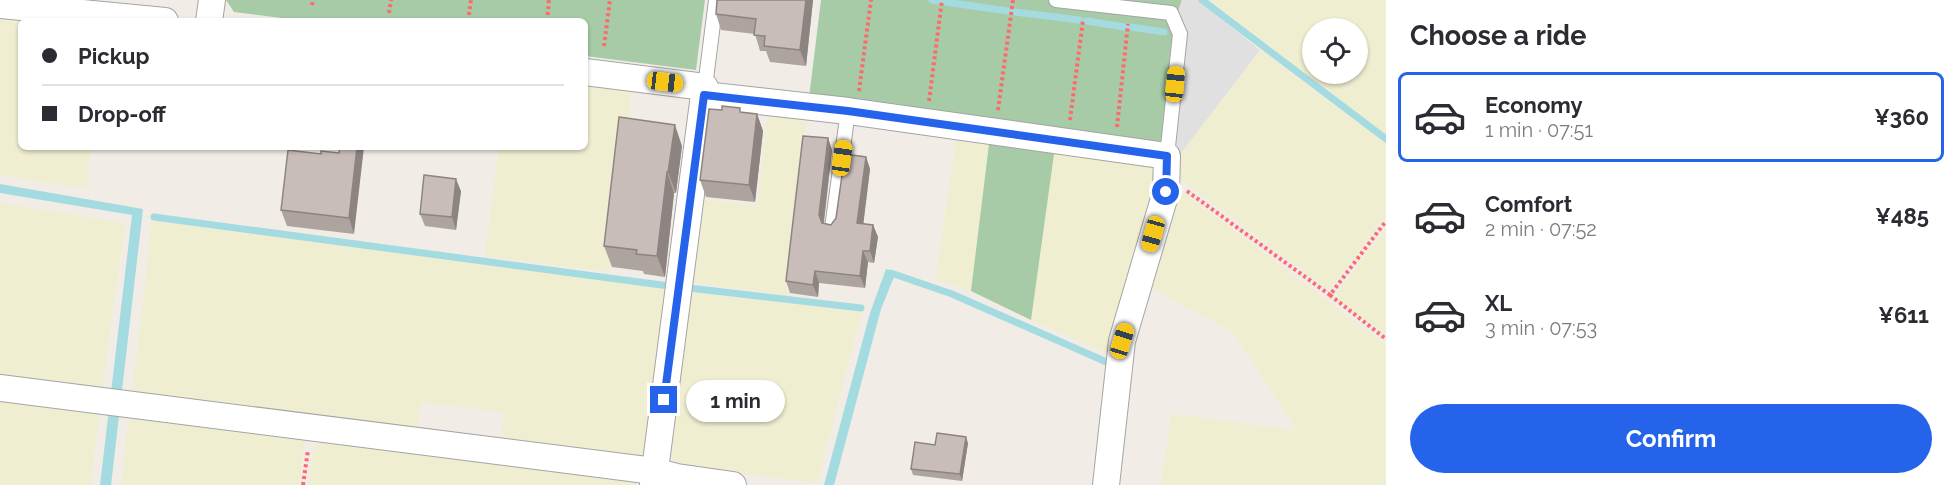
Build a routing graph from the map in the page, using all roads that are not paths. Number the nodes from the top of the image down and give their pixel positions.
1 (212, 0) edge
2 (716, 0) edge
3 (1056, 0) edge
4 (0, 5) edge
5 (134, 18) edge
6 (209, 18) edge
7 (588, 72) edge
8 (705, 91) junction
9 (852, 112) junction
10 (1167, 166) junction
11 (832, 228) edge
12 (0, 388) edge
13 (653, 478) edge
14 (733, 485) edge
15 (1106, 485) edge

1 - 6 street
2 - 8 lane
3 - 10 lane
4 - 5 street
7 - 8 street
8 - 9 street
8 - 13 street
9 - 10 street
9 - 11 lane
10 - 15 street
12 - 13 street
13 - 14 street

